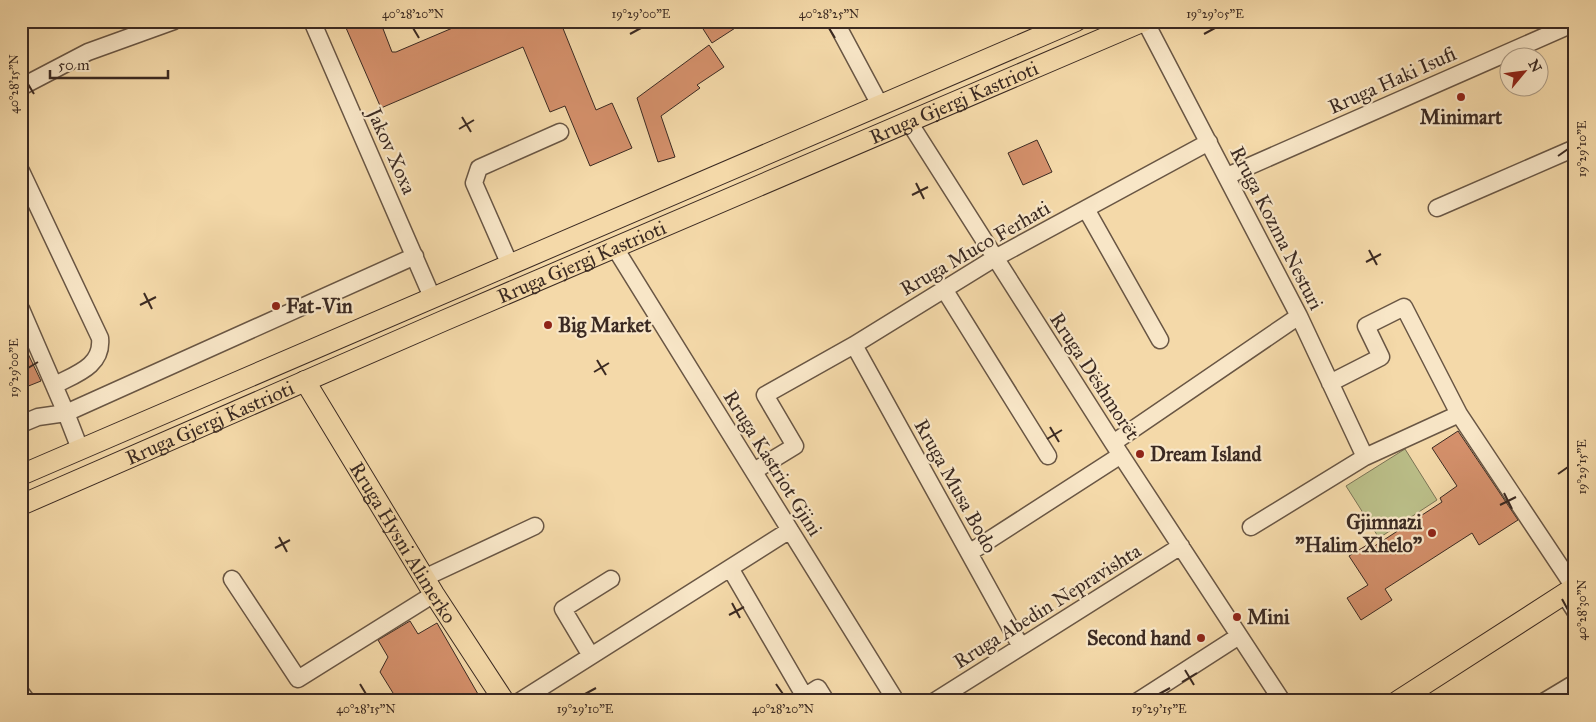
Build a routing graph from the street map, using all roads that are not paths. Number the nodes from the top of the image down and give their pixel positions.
1 (174, 21) edge
2 (312, 21) edge
3 (835, 21) edge
4 (1076, 21) edge
5 (1145, 21) edge
6 (1575, 23) edge
7 (1056, 25) edge
8 (21, 87) edge
9 (880, 105) junction
10 (909, 122) junction
11 (560, 132) dead end
12 (1209, 142) junction
13 (1575, 148) edge
14 (21, 171) edge
15 (1227, 176) junction
16 (1086, 208) junction
17 (1437, 208) dead end
18 (615, 248) junction
19 (415, 256) junction
20 (995, 258) junction
21 (510, 265) junction
22 (944, 289) junction
23 (432, 297) junction
24 (21, 309) edge
25 (1299, 316) junction
26 (1160, 340) dead end
27 (854, 345) junction
28 (305, 381) junction
29 (1330, 383) junction
30 (55, 385) junction
31 (66, 413) junction
32 (1459, 414) junction
33 (21, 424) edge
34 (80, 449) junction
35 (1117, 449) junction
36 (1048, 456) dead end
37 (1364, 457) junction
38 (754, 471) junction
39 (21, 475) edge
40 (21, 505) edge
41 (535, 526) dead end
42 (1251, 526) dead end
43 (790, 530) junction
44 (1181, 546) junction
45 (969, 553) junction
46 (730, 568) junction
47 (424, 578) junction
48 (232, 579) dead end
49 (611, 579) dead end
50 (1571, 589) edge
51 (434, 594) junction
52 (1575, 611) edge
53 (1239, 636) junction
54 (1021, 647) junction
55 (591, 656) junction
56 (1575, 683) edge
57 (21, 693) edge
58 (801, 699) edge
59 (27, 701) edge
60 (504, 701) edge
61 (520, 701) edge
62 (826, 701) edge
63 (896, 701) edge
64 (935, 701) edge
65 (1138, 701) edge
66 (1282, 701) edge
67 (1398, 701) edge
68 (1545, 701) edge

1 - 8 street
2 - 19 street, Jakov Xoxa
3 - 9 street
4 - 7 main road, Rruga Gjergj Kastrioti
5 - 10 main road, Rruga Gjergj Kastrioti
5 - 12 street, Rruga Kozma Nesturi
6 - 15 street, Rruga Haki Isufi
7 - 9 main road, Rruga Gjergj Kastrioti
9 - 21 main road, Rruga Gjergj Kastrioti
10 - 18 main road, Rruga Gjergj Kastrioti
10 - 20 street, Rruga Dëshmorët
11 - 21 street
12 - 15 street, Rruga Kozma Nesturi
12 - 16 street, Rruga Muco Ferhati
13 - 17 street
14 - 30 street
15 - 25 street, Rruga Kozma Nesturi
16 - 20 street, Rruga Muco Ferhati
16 - 26 street
18 - 28 main road, Rruga Gjergj Kastrioti
18 - 38 street, Rruga Kastriot Gjini
19 - 23 street, Jakov Xoxa
19 - 31 street
20 - 22 street, Rruga Muco Ferhati
20 - 35 street, Rruga Dëshmorët
21 - 23 main road, Rruga Gjergj Kastrioti
22 - 27 street, Rruga Muco Ferhati
22 - 36 street
23 - 34 main road, Rruga Gjergj Kastrioti
24 - 30 street
25 - 29 street, Rruga Kozma Nesturi
25 - 35 street
27 - 38 street, Rruga Muco Ferhati
27 - 45 street, Rruga Musa Bodo
28 - 40 main road, Rruga Gjergj Kastrioti
28 - 47 main road, Rruga Hysni Alimerko
29 - 32 street
29 - 37 street, Rruga Kozma Nesturi
30 - 31 street
31 - 33 street
31 - 34 street
32 - 37 street
32 - 50 street
34 - 39 main road, Rruga Gjergj Kastrioti
35 - 44 street, Rruga Dëshmorët
35 - 45 street
37 - 42 street
38 - 43 street, Rruga Kastriot Gjini
41 - 47 street
43 - 46 street
43 - 63 street, Rruga Kastriot Gjini
44 - 53 street, Rruga Dëshmorët
44 - 54 street, Rruga Abedin Nepravishta
45 - 54 street, Rruga Musa Bodo
46 - 55 street
46 - 58 street
47 - 51 main road, Rruga Hysni Alimerko
48 - 51 street
49 - 55 street
50 - 52 street
50 - 67 main road
51 - 60 main road, Rruga Hysni Alimerko
53 - 65 street
53 - 66 street, Rruga Dëshmorët
54 - 64 street, Rruga Abedin Nepravishta
55 - 61 street
56 - 68 street
57 - 59 street
58 - 62 street

